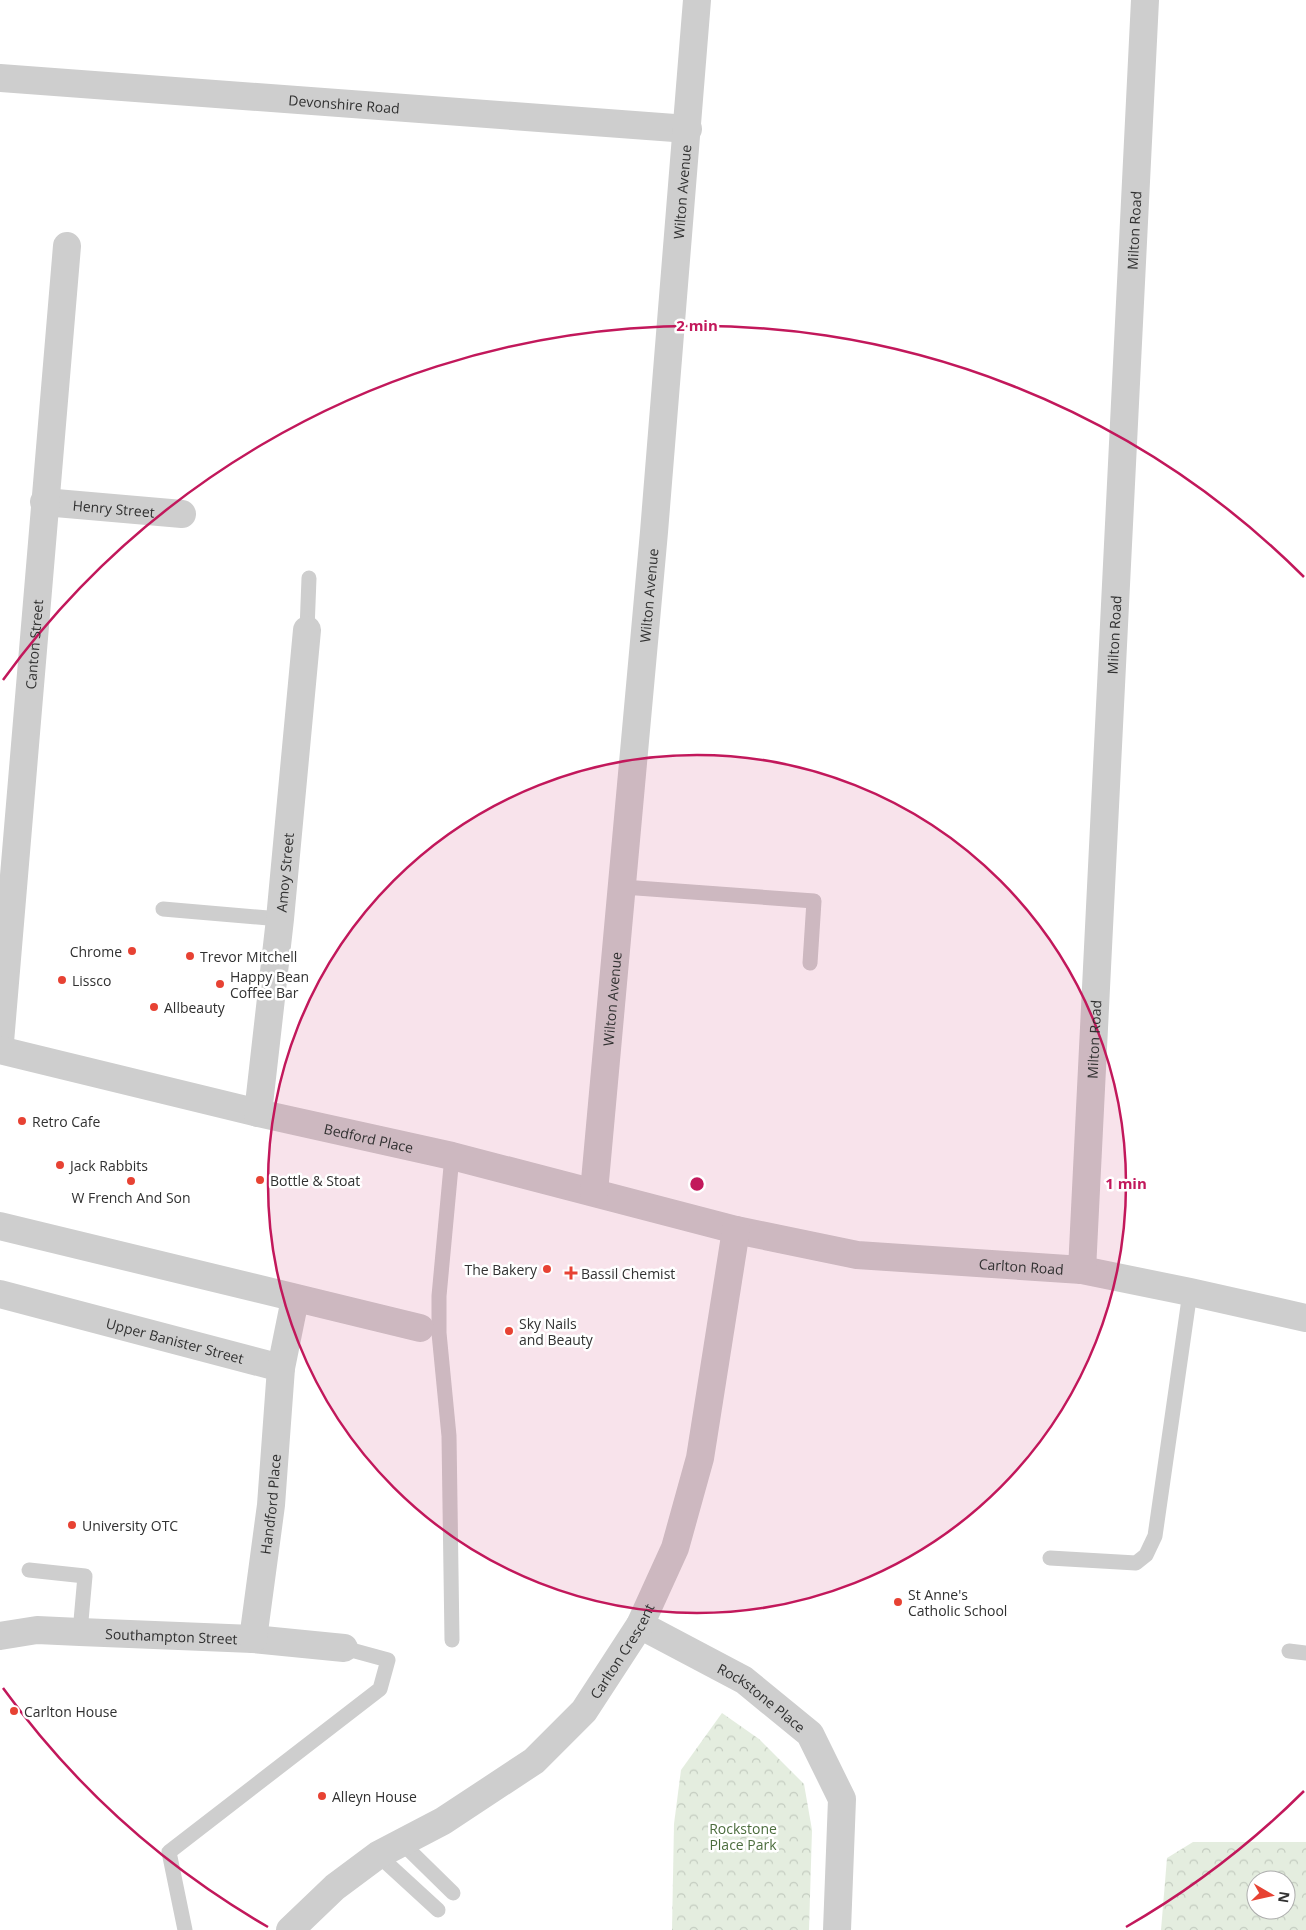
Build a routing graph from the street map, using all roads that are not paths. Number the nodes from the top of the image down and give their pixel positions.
1 (697, 0) edge
2 (1145, 0) edge
3 (0, 78) edge
4 (688, 129) junction
5 (67, 246) dead end
6 (44, 502) junction
7 (182, 514) dead end
8 (309, 578) dead end
9 (308, 630) joint
10 (623, 887) junction
11 (163, 909) dead end
12 (280, 920) junction
13 (810, 963) dead end
14 (0, 1042) edge
15 (0, 1050) edge
16 (258, 1113) junction
17 (452, 1156) junction
18 (594, 1192) junction
19 (0, 1226) edge
20 (736, 1230) junction
21 (1082, 1270) junction
22 (1190, 1292) junction
23 (0, 1294) edge
24 (295, 1299) junction
25 (1306, 1318) edge
26 (420, 1328) dead end
27 (281, 1368) junction
28 (1050, 1558) dead end
29 (29, 1570) dead end
30 (640, 1625) junction
31 (80, 1632) junction
32 (0, 1636) edge
33 (254, 1638) junction
34 (452, 1640) dead end
35 (344, 1648) joint
36 (1289, 1651) dead end
37 (1306, 1653) edge
38 (402, 1843) junction
39 (378, 1855) junction
40 (453, 1893) dead end
41 (438, 1910) dead end
42 (185, 1930) edge
43 (290, 1930) edge
44 (837, 1930) edge

1 - 4 street, Wilton Avenue
2 - 21 street, Milton Road
3 - 4 street, Devonshire Road
4 - 10 street, Wilton Avenue
5 - 6 street, Canton Street
6 - 7 street, Henry Street
6 - 14 street, Canton Street
8 - 9 lane
9 - 12 street, Amoy Street
10 - 13 lane
10 - 18 street, Wilton Avenue
11 - 12 lane
12 - 16 street, Amoy Street
15 - 16 street, Bedford Place
16 - 17 street, Bedford Place
17 - 18 street, Bedford Place
17 - 34 lane
18 - 20 street, Bedford Place
19 - 24 street
20 - 21 street, Carlton Road
20 - 30 street, Carlton Crescent
21 - 22 street, Carlton Road
22 - 25 street, Carlton Road
22 - 28 lane
23 - 27 street, Upper Banister Street
24 - 26 street
24 - 27 street
27 - 33 street, Handford Place
29 - 31 lane
30 - 38 street, Carlton Crescent
30 - 44 street, Rockstone Place
31 - 32 street, Southampton Street
31 - 33 street, Southampton Street
33 - 35 street, Southampton Street
35 - 42 lane
36 - 37 lane
38 - 39 street, Carlton Crescent
38 - 40 lane
39 - 41 lane
39 - 43 street, Carlton Crescent

